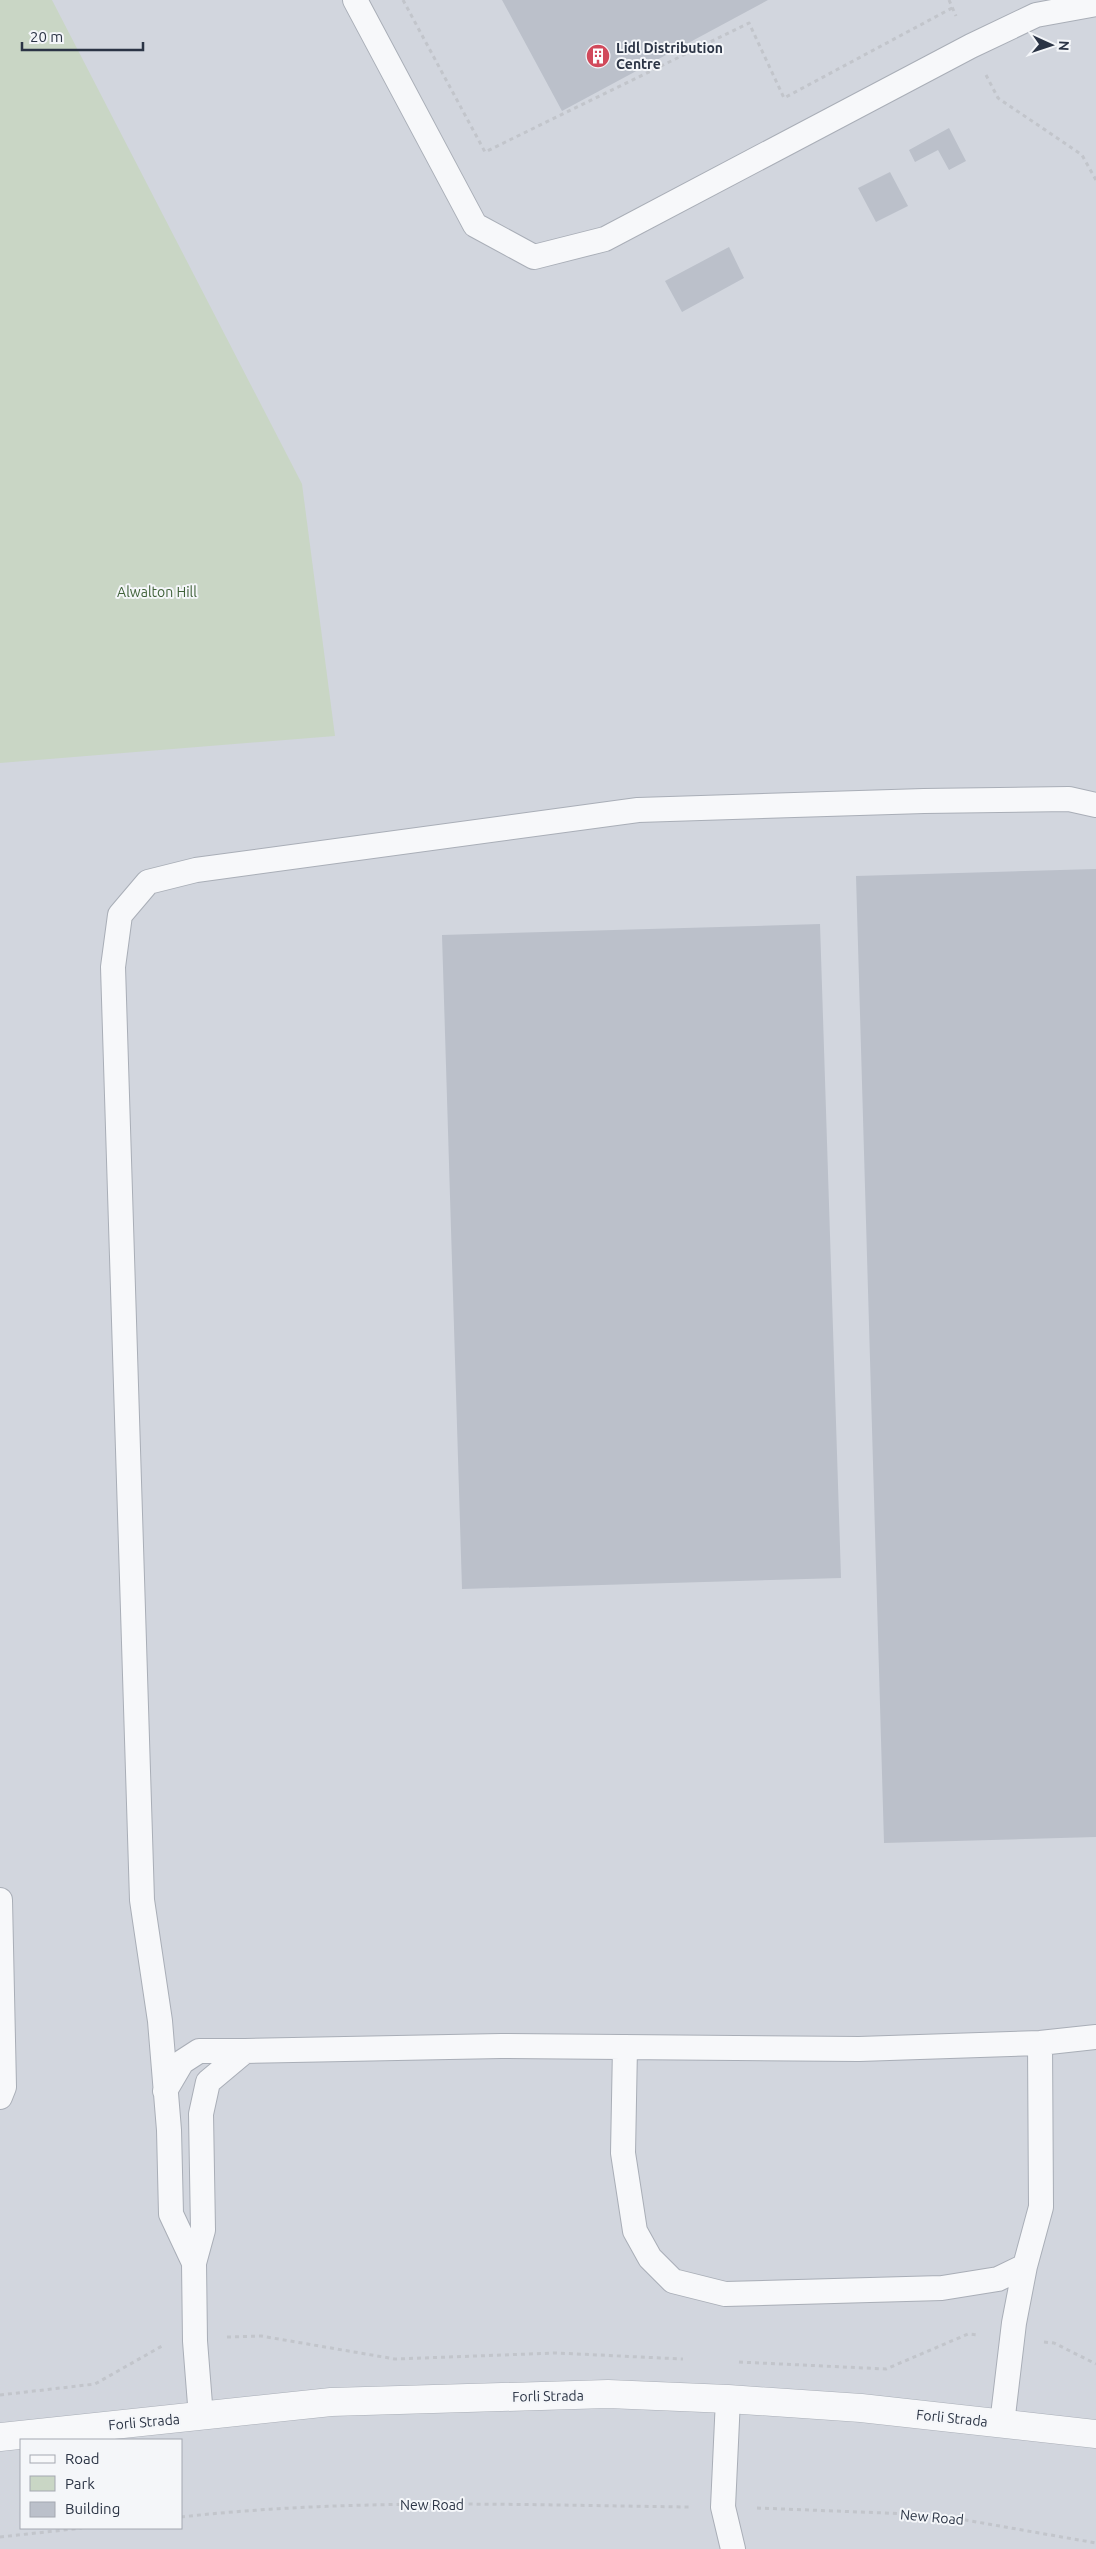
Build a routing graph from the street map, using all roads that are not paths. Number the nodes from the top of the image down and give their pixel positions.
1 (355, 0) edge
2 (1096, 4) edge
3 (1096, 805) edge
4 (0, 1900) edge
5 (1096, 2037) edge
6 (1040, 2043) junction
7 (625, 2047) junction
8 (245, 2051) junction
9 (166, 2091) junction
10 (0, 2098) edge
11 (194, 2263) junction
12 (1025, 2266) junction
13 (728, 2399) junction
14 (201, 2417) junction
15 (1002, 2424) junction
16 (1096, 2434) edge
17 (0, 2437) edge
18 (733, 2549) edge

1 - 2 lane
3 - 9 lane
4 - 10 lane
5 - 6 lane
6 - 7 lane
6 - 12 lane
7 - 8 lane
7 - 12 lane
8 - 9 lane
8 - 11 lane
9 - 11 lane
11 - 14 lane
12 - 15 lane
13 - 14 street, Forli Strada
13 - 15 street, Forli Strada
13 - 18 lane
14 - 17 street, Forli Strada
15 - 16 street, Forli Strada

